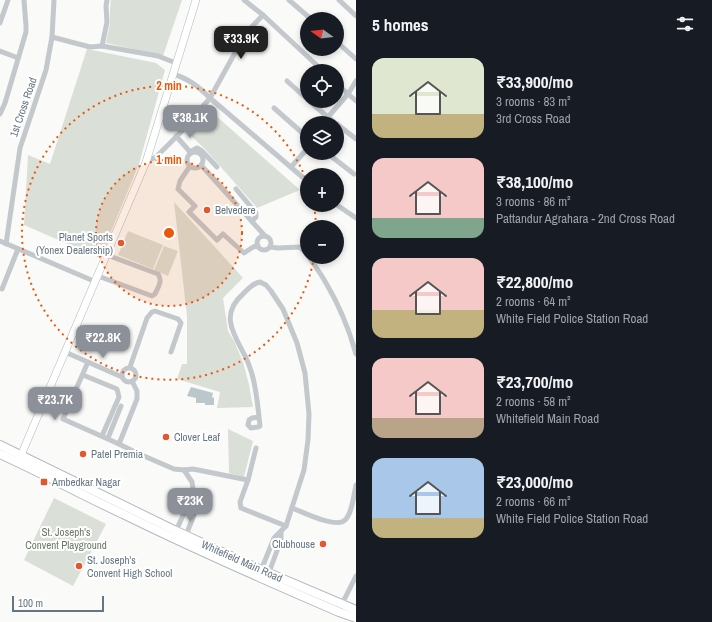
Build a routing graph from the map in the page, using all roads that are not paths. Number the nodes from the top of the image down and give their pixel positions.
1 (8, 0) edge
2 (24, 0) edge
3 (54, 0) edge
4 (107, 0) edge
5 (196, 0) edge
6 (244, 0) edge
7 (289, 0) edge
8 (339, 0) edge
9 (303, 12) edge
10 (263, 15) junction
11 (356, 16) edge
12 (0, 23) edge
13 (52, 38) junction
14 (102, 46) junction
15 (344, 48) edge
16 (0, 52) edge
17 (18, 58) junction
18 (356, 59) edge
19 (176, 63) junction
20 (316, 64) edge
21 (173, 74) junction
22 (356, 81) edge
23 (287, 82) dead end
24 (344, 90) edge
25 (300, 93) edge
26 (348, 94) junction
27 (210, 98) junction
28 (356, 101) edge
29 (274, 108) dead end
30 (317, 108) edge
31 (0, 114) edge
32 (327, 116) edge
33 (329, 116) edge
34 (344, 130) edge
35 (300, 131) edge
36 (176, 136) junction
37 (356, 139) edge
38 (191, 153) junction
39 (300, 156) edge
40 (337, 160) edge
41 (146, 162) junction
42 (201, 165) junction
43 (190, 166) junction
44 (217, 167) dead end
45 (290, 167) junction
46 (354, 174) dead end
47 (300, 175) edge
48 (236, 189) dead end
49 (344, 210) edge
50 (356, 218) edge
51 (252, 222) junction
52 (265, 236) junction
53 (0, 241) edge
54 (6, 244) junction
55 (258, 246) junction
56 (270, 247) junction
57 (300, 247) edge
58 (18, 249) junction
59 (107, 255) junction
60 (314, 264) edge
61 (97, 279) junction
62 (2, 289) dead end
63 (65, 352) junction
64 (172, 352) dead end
65 (356, 354) edge
66 (88, 362) junction
67 (130, 367) junction
68 (83, 374) junction
69 (122, 377) junction
70 (132, 381) junction
71 (121, 406) dead end
72 (259, 417) dead end
73 (102, 436) junction
74 (108, 438) junction
75 (119, 444) junction
76 (0, 445) edge
77 (256, 448) dead end
78 (0, 454) edge
79 (19, 458) junction
80 (184, 470) junction
81 (248, 480) junction
82 (356, 485) edge
83 (192, 505) junction
84 (292, 508) junction
85 (286, 526) junction
86 (281, 530) junction
87 (176, 531) junction
88 (186, 535) junction
89 (258, 573) junction
90 (356, 576) edge
91 (268, 577) junction
92 (342, 604) junction
93 (356, 610) edge
94 (356, 618) edge

1 - 12 street
2 - 17 street
3 - 13 street, 1st Cross Road
4 - 14 street
5 - 19 street
6 - 10 street
7 - 9 street
8 - 11 street
10 - 20 street
10 - 27 street
13 - 14 street
13 - 54 street, 1st Cross Road
14 - 19 street
15 - 18 street
16 - 17 street
17 - 31 street
19 - 21 street
21 - 27 street
21 - 41 street
22 - 26 street
23 - 25 street
24 - 26 street
26 - 28 street
26 - 33 street
27 - 36 street
27 - 45 street
29 - 35 street
30 - 32 street
34 - 37 street
36 - 38 street
36 - 41 street
38 - 42 street
38 - 43 street
38 - 44 street
39 - 45 street
40 - 46 street
41 - 59 street
42 - 43 street
42 - 51 street
43 - 55 street
45 - 47 street
48 - 51 street
49 - 50 street
51 - 52 street
52 - 55 street
52 - 56 street
53 - 54 street
54 - 58 street
55 - 56 street
56 - 57 street
58 - 61 street
58 - 62 street
59 - 61 street
59 - 61 street
60 - 65 street
61 - 63 street
63 - 66 street
63 - 79 street
64 - 67 street
66 - 68 street
66 - 69 street
67 - 69 street
67 - 70 street
68 - 73 street
68 - 73 street
69 - 70 street
70 - 75 street
71 - 74 street
72 - 84 street
73 - 74 street
74 - 75 street
75 - 80 street
76 - 79 main road, Whitefield Main Road
77 - 81 street
78 - 79 main road, Whitefield Main Road
79 - 87 main road, Whitefield Main Road
79 - 89 main road, Whitefield Main Road
80 - 81 street
80 - 83 street
81 - 85 street
82 - 84 street
83 - 87 street
83 - 88 street
84 - 85 street
85 - 86 street
86 - 89 street
86 - 91 street
87 - 88 main road, Whitefield Main Road
88 - 89 main road, Whitefield Main Road
89 - 91 main road, Whitefield Main Road
90 - 92 street
91 - 92 main road, Whitefield Main Road
91 - 94 main road, Whitefield Main Road
92 - 93 main road, Whitefield Main Road

